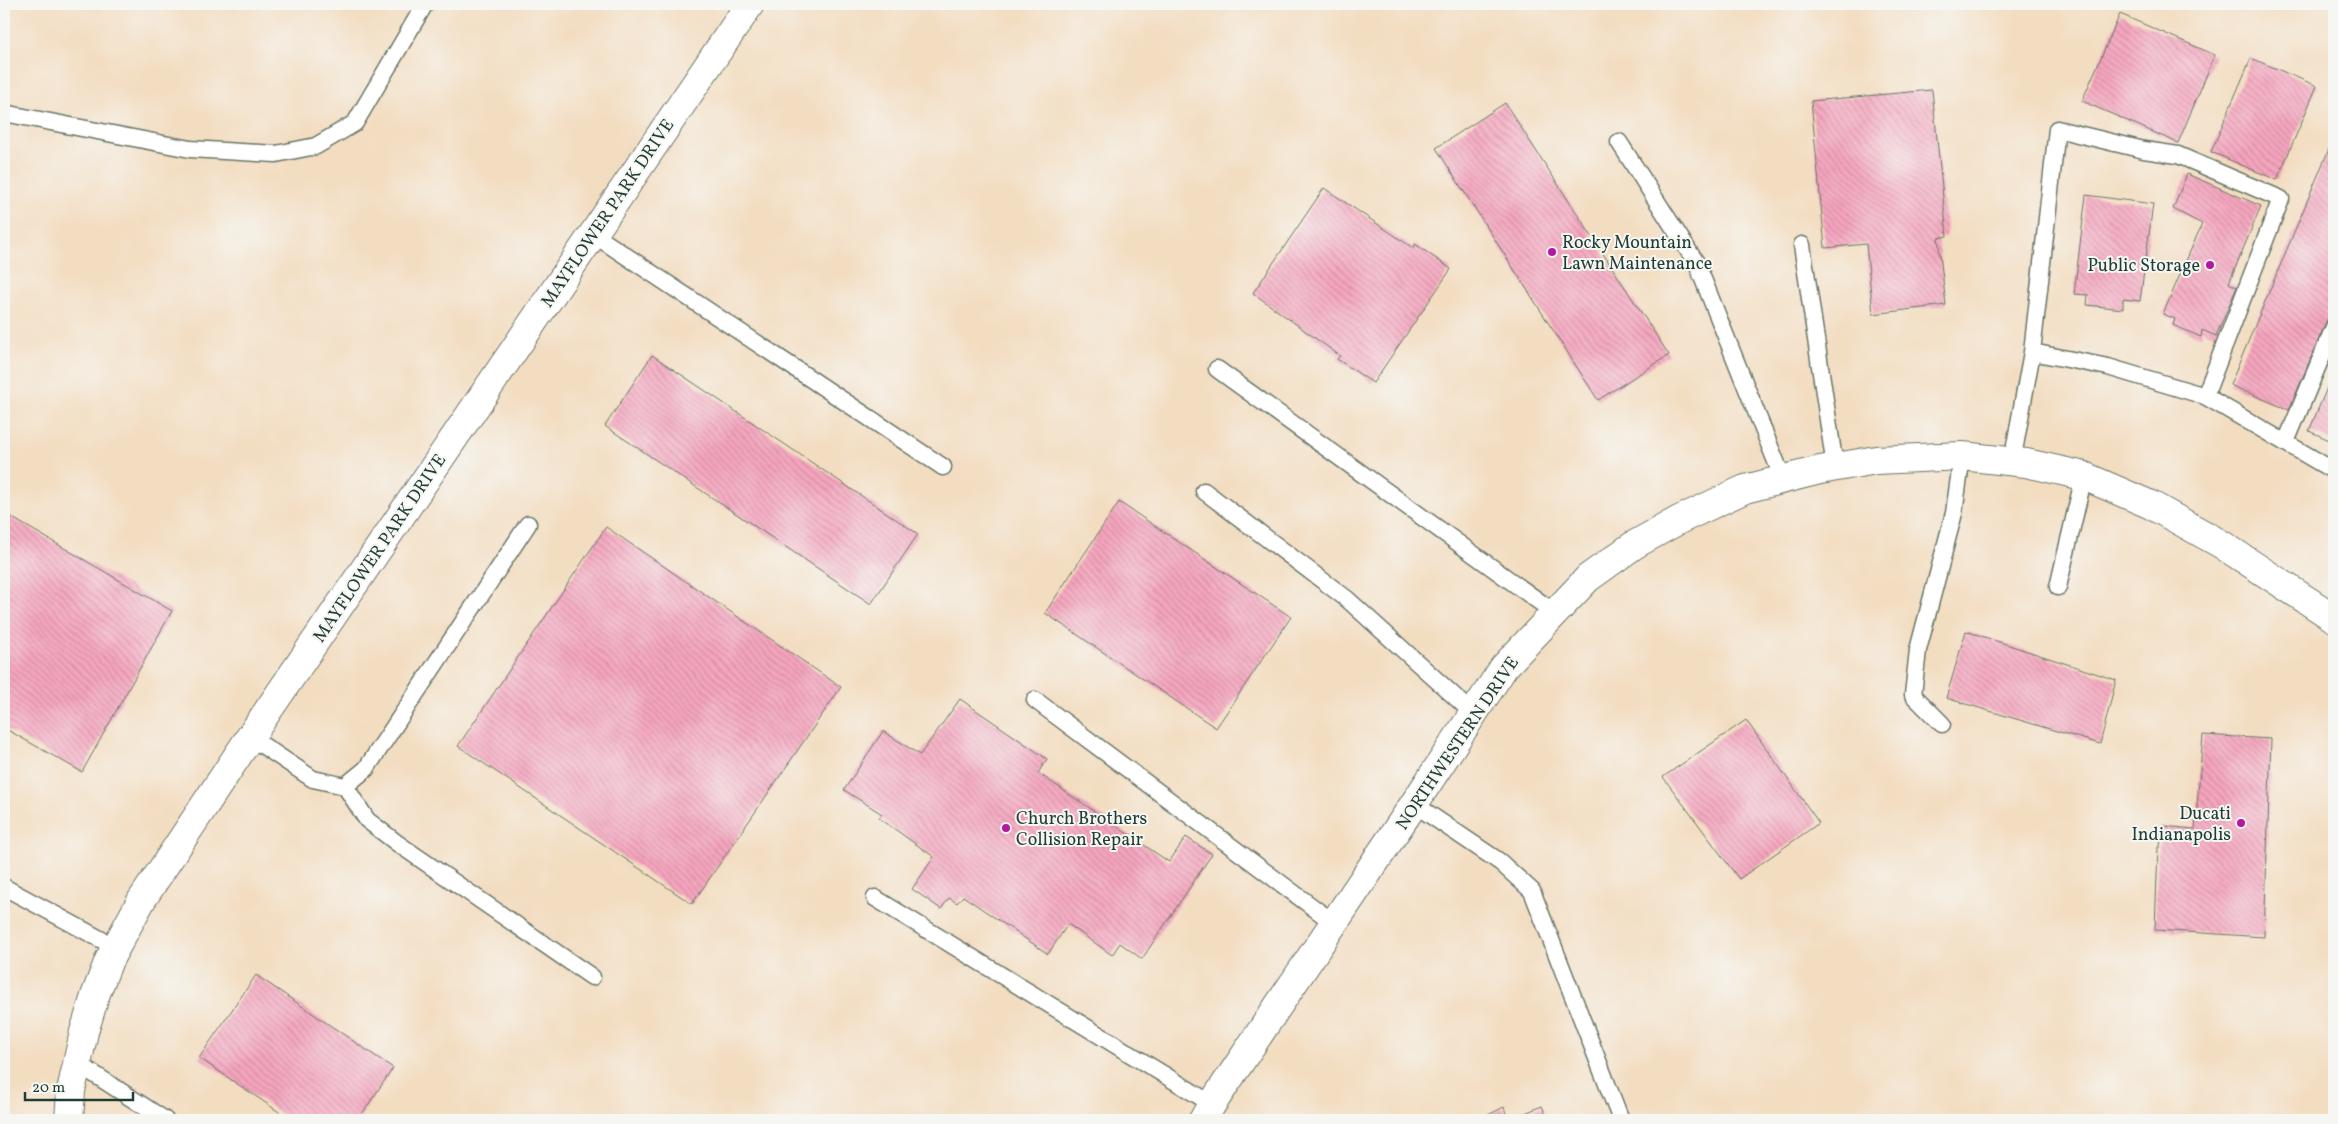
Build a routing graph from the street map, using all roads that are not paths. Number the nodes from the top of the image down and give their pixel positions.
1 (425, 4) edge
2 (750, 4) edge
3 (4, 112) edge
4 (1618, 142) dead end
5 (593, 234) junction
6 (1802, 245) dead end
7 (2334, 327) edge
8 (2032, 352) junction
9 (1217, 368) dead end
10 (2205, 396) junction
11 (2286, 442) junction
12 (1962, 456) junction
13 (2012, 462) junction
14 (944, 467) dead end
15 (1836, 467) junction
16 (2334, 471) edge
17 (2084, 476) junction
18 (1783, 479) junction
19 (1204, 491) dead end
20 (528, 524) dead end
21 (2058, 587) dead end
22 (1556, 613) junction
23 (2334, 618) edge
24 (1035, 700) dead end
25 (1474, 714) junction
26 (1942, 724) dead end
27 (250, 737) junction
28 (345, 786) junction
29 (1414, 804) junction
30 (4, 887) edge
31 (875, 898) dead end
32 (1334, 923) junction
33 (115, 947) junction
34 (592, 977) dead end
35 (77, 1063) junction
36 (1207, 1112) edge
37 (69, 1120) edge
38 (165, 1120) edge
39 (1621, 1120) edge

1 - 3 lane
2 - 5 street, MAYFLOWER PARK DRIVE
4 - 18 lane
5 - 14 lane
5 - 27 street, MAYFLOWER PARK DRIVE
6 - 15 lane
7 - 11 lane
8 - 10 lane
8 - 10 lane
8 - 13 lane
9 - 22 lane
10 - 11 lane
11 - 16 lane
12 - 13 street, NORTHWESTERN DRIVE
12 - 15 street, NORTHWESTERN DRIVE
12 - 26 lane
13 - 17 street, NORTHWESTERN DRIVE
15 - 18 street, NORTHWESTERN DRIVE
17 - 21 lane
17 - 23 street, NORTHWESTERN DRIVE
18 - 22 street, NORTHWESTERN DRIVE
19 - 25 lane
20 - 28 lane
22 - 25 street, NORTHWESTERN DRIVE
24 - 32 lane
25 - 29 street, NORTHWESTERN DRIVE
27 - 28 lane
27 - 33 street, MAYFLOWER PARK DRIVE
28 - 34 lane
29 - 32 street, NORTHWESTERN DRIVE
29 - 39 lane
30 - 33 lane
31 - 36 lane
32 - 36 street, NORTHWESTERN DRIVE
33 - 35 street, MAYFLOWER PARK DRIVE
35 - 37 street, MAYFLOWER PARK DRIVE
35 - 38 lane

